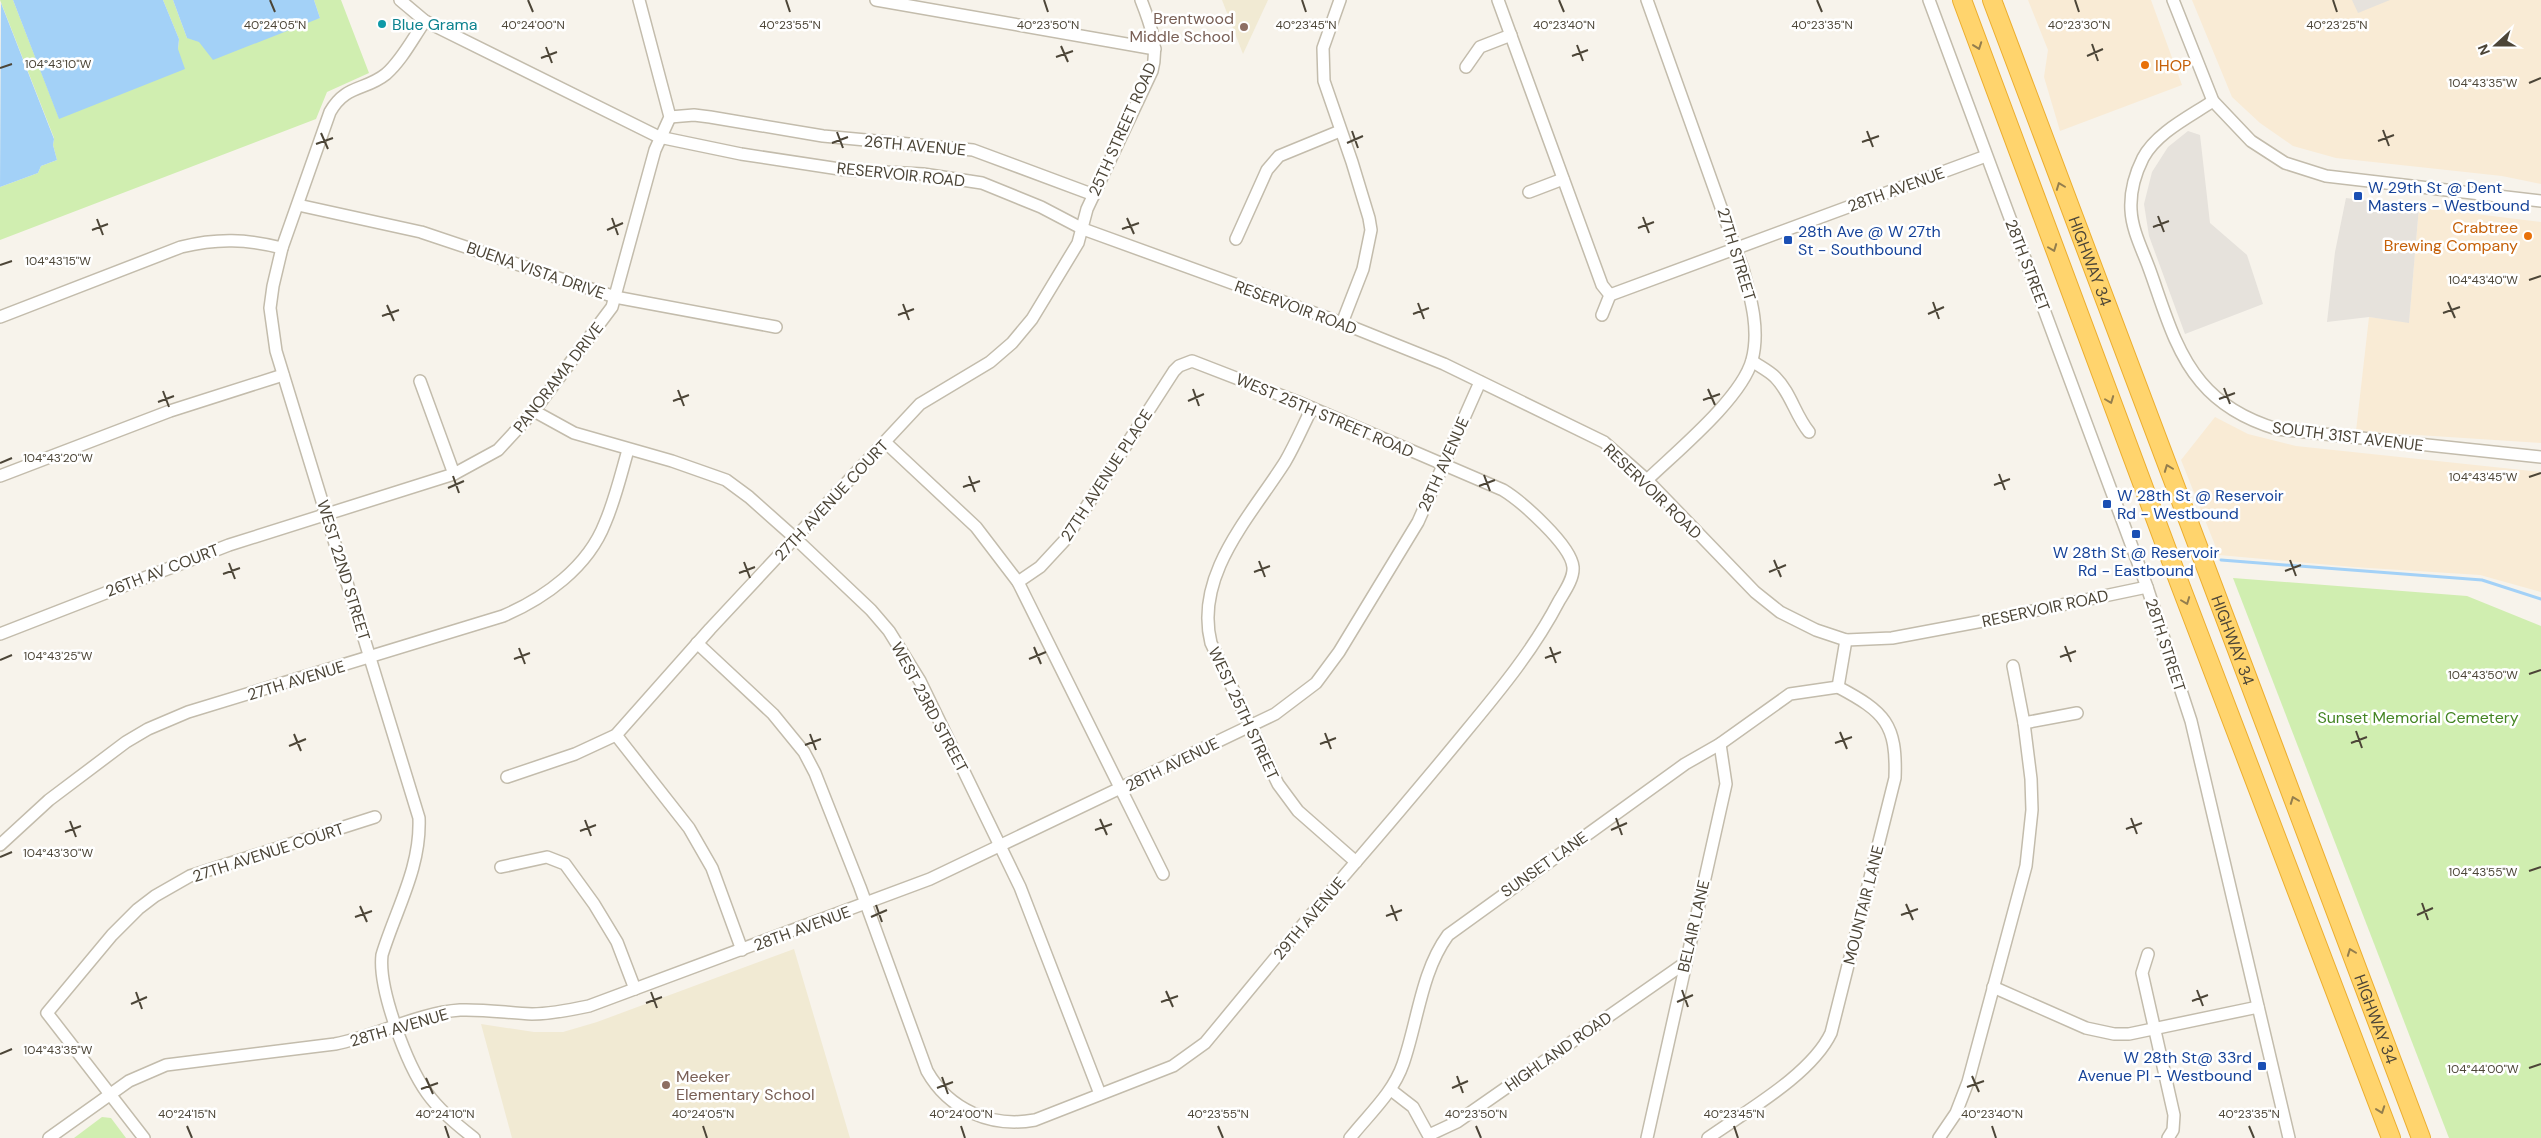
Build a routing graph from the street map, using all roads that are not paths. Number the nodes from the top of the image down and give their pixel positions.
1 (400, 0) edge
2 (639, 0) edge
3 (876, 0) edge
4 (1141, 0) edge
5 (1340, 0) edge
6 (1498, 0) edge
7 (1647, 0) edge
8 (1929, 0) edge
9 (1962, 0) edge
10 (1992, 0) edge
11 (2173, 0) edge
12 (425, 20) junction
13 (1511, 35) junction
14 (1155, 49) junction
15 (1466, 67) dead end
16 (2212, 101) junction
17 (670, 117) junction
18 (1340, 130) junction
19 (659, 136) junction
20 (1986, 156) junction
21 (1564, 179) junction
22 (1529, 192) dead end
23 (1094, 195) junction
24 (2541, 201) edge
25 (298, 205) junction
26 (1083, 229) junction
27 (1236, 239) dead end
28 (1736, 247) junction
29 (282, 248) junction
30 (1610, 295) junction
31 (615, 297) junction
32 (1602, 315) dead end
33 (0, 317) edge
34 (1342, 323) junction
35 (776, 327) dead end
36 (1752, 361) junction
37 (1187, 362) joint
38 (283, 376) junction
39 (420, 381) dead end
40 (1480, 382) junction
41 (1312, 408) junction
42 (534, 411) junction
43 (1809, 432) dead end
44 (885, 442) junction
45 (628, 450) junction
46 (2541, 457) edge
47 (1442, 464) junction
48 (454, 474) junction
49 (0, 476) edge
50 (1646, 480) junction
51 (326, 514) junction
52 (795, 538) junction
53 (1573, 565) joint
54 (1018, 582) junction
55 (2147, 587) junction
56 (0, 634) edge
57 (1846, 640) junction
58 (697, 643) junction
59 (371, 657) junction
60 (2013, 666) dead end
61 (1838, 688) junction
62 (2077, 713) dead end
63 (2024, 722) junction
64 (1250, 727) junction
65 (616, 735) junction
66 (1720, 744) junction
67 (507, 777) dead end
68 (1122, 788) junction
69 (375, 817) dead end
70 (0, 845) edge
71 (1001, 847) junction
72 (1356, 862) junction
73 (501, 867) dead end
74 (1163, 874) dead end
75 (866, 904) junction
76 (742, 950) junction
77 (2148, 954) dead end
78 (1684, 963) junction
79 (1993, 986) junction
80 (635, 989) junction
81 (2258, 1007) junction
82 (396, 1026) junction
83 (2154, 1029) junction
84 (1391, 1090) junction
85 (109, 1094) junction
86 (1100, 1094) junction
87 (1430, 1136) edge
88 (2169, 1137) edge
89 (49, 1138) edge
90 (144, 1138) edge
91 (474, 1138) edge
92 (1350, 1138) edge
93 (1647, 1138) edge
94 (1708, 1138) edge
95 (1939, 1138) edge
96 (2289, 1138) edge
97 (2391, 1138) edge
98 (2422, 1138) edge

1 - 12 street, RESERVOIR ROAD
2 - 17 street
3 - 14 street
4 - 14 street, 25TH STREET ROAD
5 - 18 street
6 - 13 street
7 - 28 street, 27TH STREET
8 - 20 street, 28TH STREET
9 -> 97 highway, HIGHWAY 34
98 -> 10 highway, HIGHWAY 34
11 - 16 street
12 - 19 street, RESERVOIR ROAD
12 - 25 street, WEST 22ND STREET
13 - 15 street
13 - 21 street
14 - 23 street, 25TH STREET ROAD
16 - 24 street
16 - 46 street, SOUTH 31ST AVENUE
17 - 19 street, PANORAMA DRIVE
17 - 23 street, 26TH AVENUE
18 - 27 street
18 - 34 street
19 - 26 street, RESERVOIR ROAD
19 - 31 street, PANORAMA DRIVE
20 - 28 street, 28TH AVENUE
20 - 55 street, 28TH STREET
21 - 22 street
21 - 30 street
23 - 26 street, 25TH STREET ROAD
25 - 29 street, WEST 22ND STREET
25 - 31 street, BUENA VISTA DRIVE
26 - 34 street, RESERVOIR ROAD
26 - 44 street, 27TH AVENUE COURT
28 - 30 street, 28TH AVENUE
28 - 36 street, 27TH STREET
29 - 33 street
29 - 38 street, WEST 22ND STREET
30 - 32 street
31 - 35 street, BUENA VISTA DRIVE
31 - 42 street, PANORAMA DRIVE
34 - 40 street, RESERVOIR ROAD
36 - 43 street
36 - 50 street, 27TH STREET
37 - 41 street, WEST 25TH STREET ROAD
37 - 54 street, 27TH AVENUE PLACE
38 - 49 street
38 - 51 street, WEST 22ND STREET
39 - 48 street
40 - 47 street, 28TH AVENUE
40 - 50 street, RESERVOIR ROAD
41 - 47 street, WEST 25TH STREET ROAD
41 - 64 street, WEST 25TH STREET
42 - 45 street, WEST 23RD STREET
42 - 48 street, PANORAMA DRIVE
44 - 52 street, 27TH AVENUE COURT
44 - 54 street
45 - 52 street, WEST 23RD STREET
45 - 59 street, 27TH AVENUE
47 - 53 street, WEST 25TH STREET ROAD
47 - 64 street, 28TH AVENUE
48 - 51 street, PANORAMA DRIVE
50 - 57 street, RESERVOIR ROAD
51 - 56 street, 26TH AV COURT
51 - 59 street, WEST 22ND STREET
52 - 58 street, 27TH AVENUE COURT
52 - 71 street, WEST 23RD STREET
53 - 72 street, 29TH AVENUE
54 - 68 street
55 - 57 street, RESERVOIR ROAD
55 - 81 street, 28TH STREET
57 - 61 street
58 - 65 street, 27TH AVENUE COURT
58 - 75 street
59 - 70 street, 27TH AVENUE
59 - 82 street, WEST 22ND STREET
60 - 63 street
61 - 66 street, SUNSET LANE
61 - 94 street, MOUNTAIR LANE
62 - 63 street
63 - 79 street
64 - 68 street, 28TH AVENUE
64 - 72 street, WEST 25TH STREET
65 - 67 street, 27TH AVENUE COURT
65 - 76 street
66 - 78 street, BELAIR LANE
66 - 84 street, SUNSET LANE
68 - 71 street, 28TH AVENUE
68 - 74 street
69 - 85 street, 27TH AVENUE COURT
71 - 75 street, 28TH AVENUE
71 - 86 street, WEST 23RD STREET
72 - 86 street, 29TH AVENUE
73 - 80 street
75 - 76 street, 28TH AVENUE
75 - 86 street, 29TH AVENUE
76 - 80 street, 28TH AVENUE
77 - 83 street
78 - 87 street, HIGHLAND ROAD
78 - 93 street, BELAIR LANE
79 - 83 street
79 - 95 street
80 - 82 street, 28TH AVENUE
81 - 83 street
81 - 96 street, 28TH STREET
82 - 85 street, 28TH AVENUE
82 - 91 street, WEST 22ND STREET
83 - 88 street
84 - 87 street
84 - 92 street, SUNSET LANE
85 - 89 street, 28TH AVENUE
85 - 90 street

